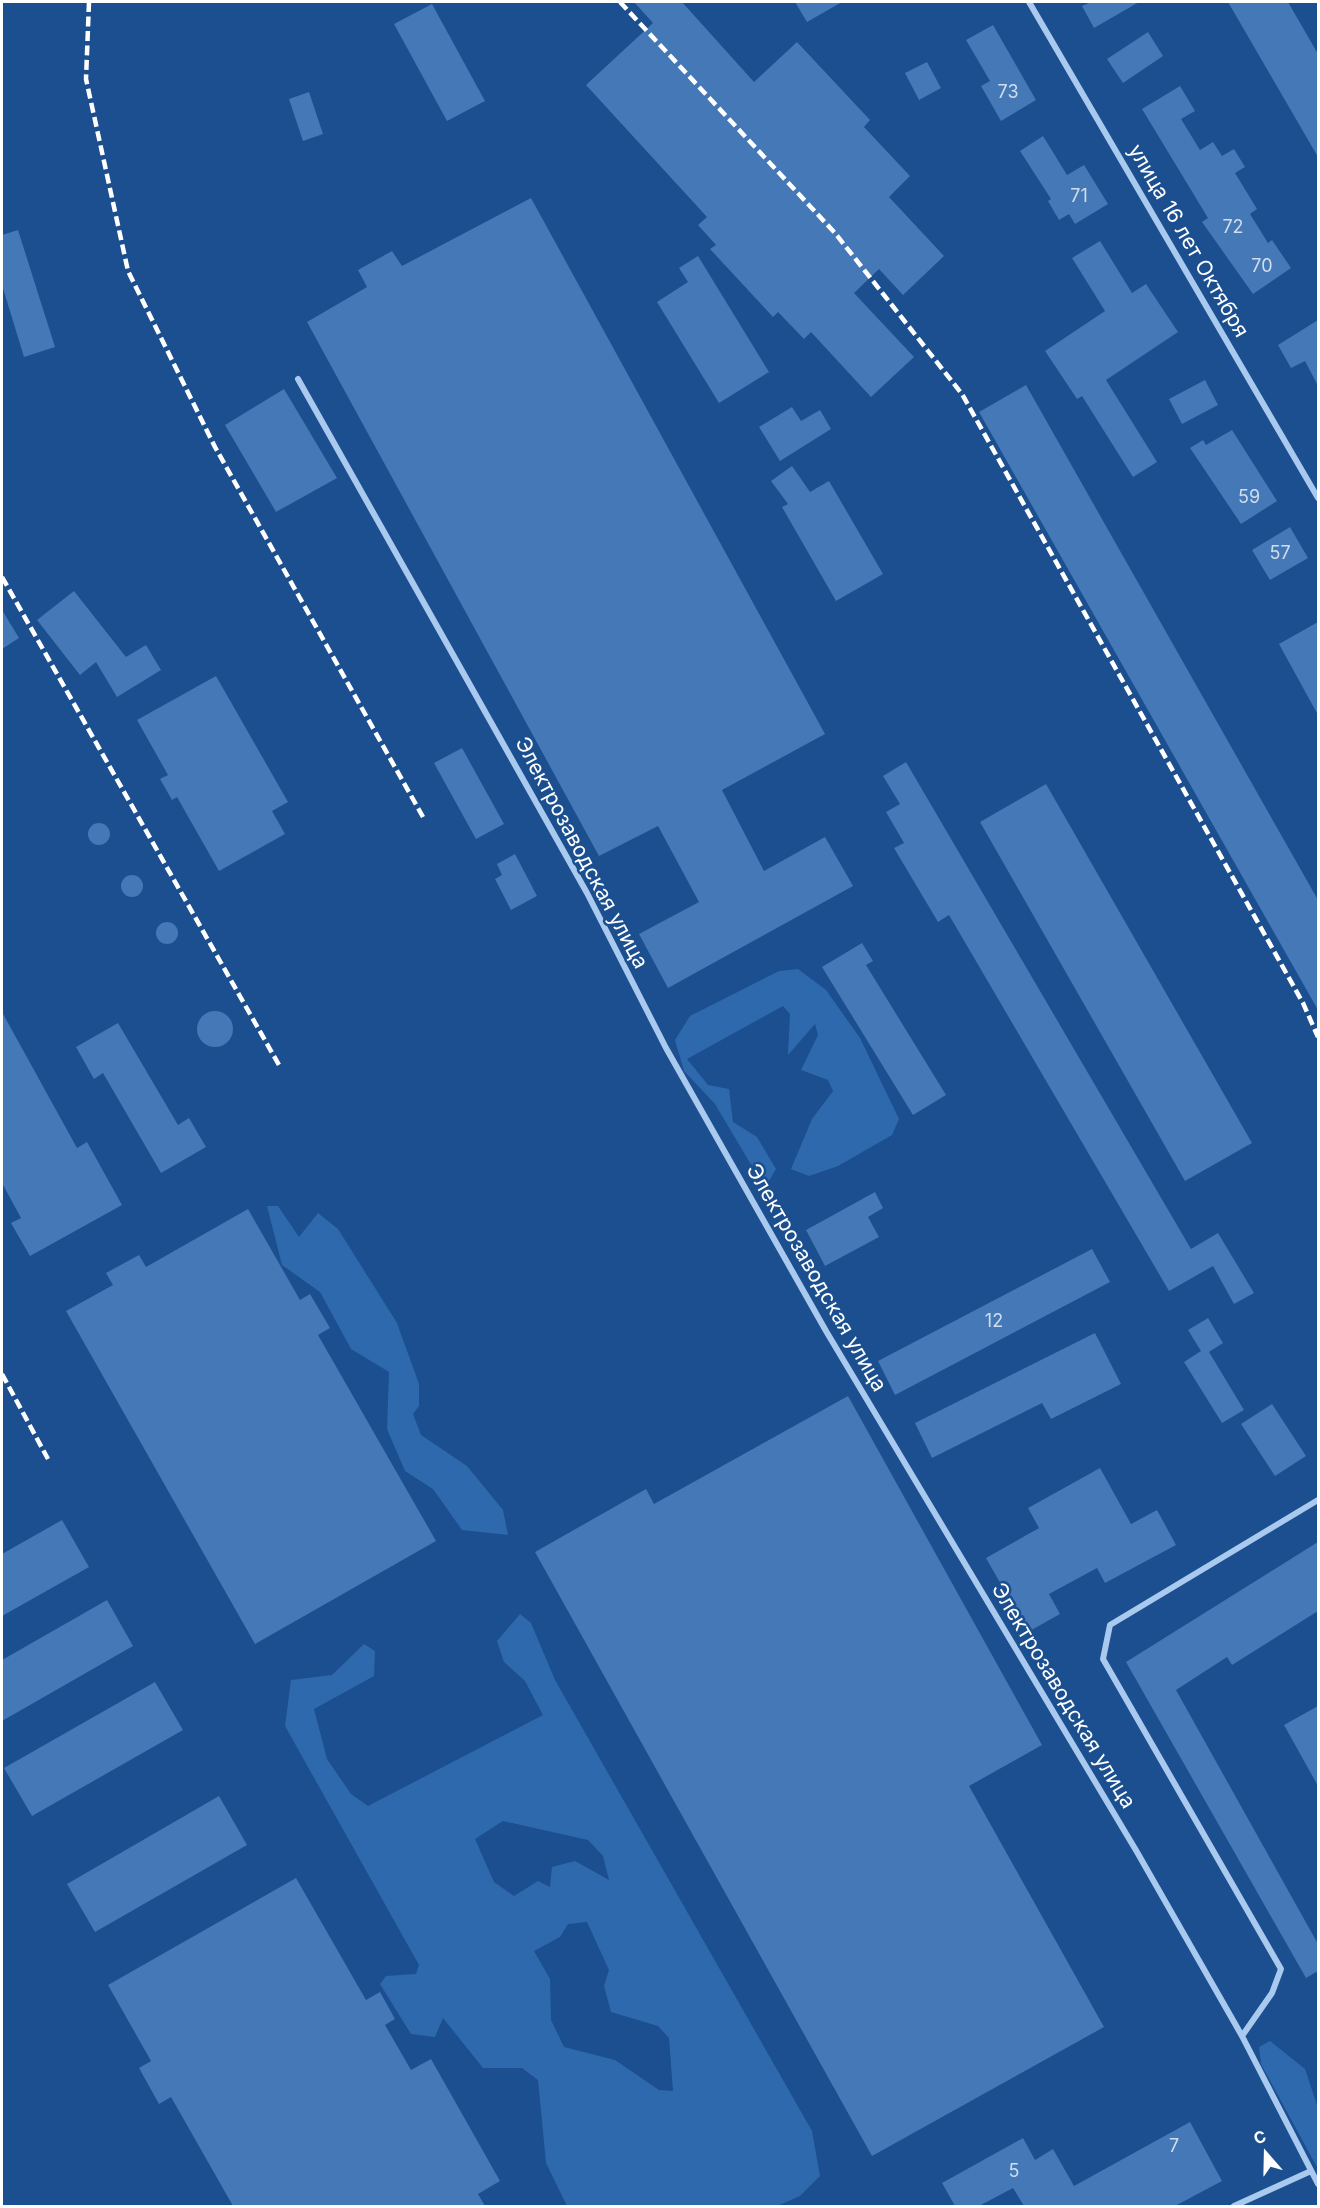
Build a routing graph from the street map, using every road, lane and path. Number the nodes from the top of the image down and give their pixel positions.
1 (1029, 2) edge
2 (298, 380) dead end
3 (1318, 498) edge
4 (1318, 1500) edge
5 (1242, 2036) junction
6 (1311, 2171) junction
7 (1318, 2184) edge
8 (1234, 2206) edge

1 - 3 street, улица 16 лет Октября
2 - 5 street, Электрозаводская улица
4 - 5 street
5 - 6 street, Электрозаводская улица
6 - 7 street, Электрозаводская улица
6 - 8 street

